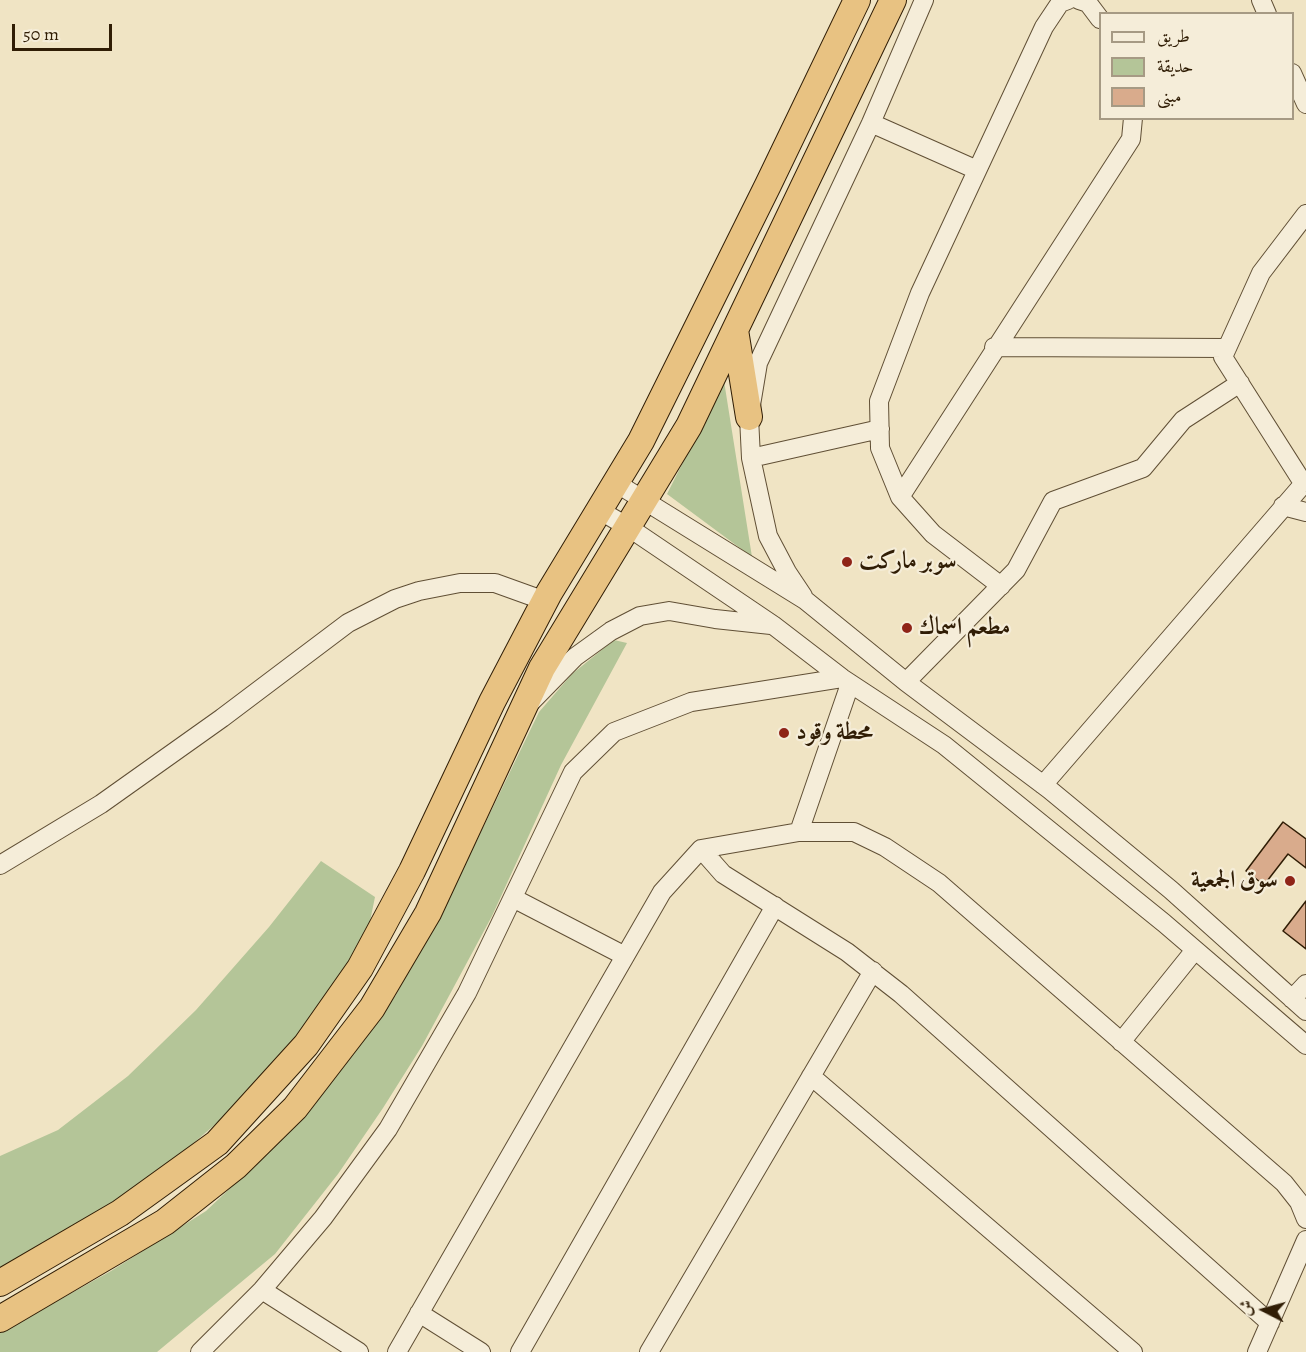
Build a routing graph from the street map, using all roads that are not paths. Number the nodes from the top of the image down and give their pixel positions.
1 (857, 0) edge
2 (893, 0) edge
3 (924, 0) edge
4 (1068, 0) edge
5 (1079, 0) edge
6 (1099, 17) edge
7 (1294, 75) edge
8 (1306, 104) edge
9 (1133, 120) edge
10 (871, 123) junction
11 (977, 170) junction
12 (1306, 214) edge
13 (735, 330) junction
14 (994, 347) junction
15 (1227, 348) junction
16 (1240, 383) junction
17 (749, 417) junction
18 (880, 429) junction
19 (751, 458) junction
20 (1305, 482) edge
21 (616, 483) junction
22 (900, 497) junction
23 (643, 501) junction
24 (1283, 506) junction
25 (599, 510) junction
26 (1306, 512) edge
27 (628, 527) junction
28 (1001, 586) junction
29 (805, 600) junction
30 (545, 601) junction
31 (773, 625) junction
32 (846, 681) junction
33 (906, 682) junction
34 (522, 712) junction
35 (1047, 788) junction
36 (1027, 812) junction
37 (799, 832) junction
38 (701, 849) junction
39 (0, 865) edge
40 (513, 898) junction
41 (775, 906) junction
42 (1195, 950) junction
43 (625, 956) junction
44 (873, 971) junction
45 (1306, 984) edge
46 (1299, 1005) edge
47 (1121, 1042) junction
48 (1306, 1045) edge
49 (811, 1076) junction
50 (1306, 1219) edge
51 (1306, 1240) edge
52 (0, 1283) edge
53 (262, 1290) junction
54 (419, 1313) junction
55 (0, 1319) edge
56 (1270, 1323) junction
57 (200, 1352) edge
58 (359, 1352) edge
59 (397, 1352) edge
60 (481, 1352) edge
61 (520, 1352) edge
62 (649, 1352) edge
63 (1133, 1352) edge
64 (1257, 1352) edge

1 - 21 highway
2 - 13 highway
3 - 10 street
4 - 11 street
5 - 6 street
7 - 8 street
9 - 14 street
10 - 11 street
10 - 17 street
11 - 18 street
12 - 15 street
13 - 17 highway
13 - 23 highway
14 - 15 street
14 - 22 street
15 - 16 street
16 - 20 street
16 - 28 street
17 - 19 street
18 - 19 street
18 - 22 street
19 - 29 street
20 - 24 street
21 - 23 street
21 - 25 highway
22 - 28 street
23 - 27 highway
23 - 29 street
24 - 26 street
24 - 35 street
25 - 27 street
25 - 30 highway
27 - 31 street
27 - 34 highway
28 - 33 street
29 - 33 street
30 - 39 street
30 - 52 highway
31 - 32 street
31 - 34 street
32 - 36 street
32 - 37 street
32 - 40 street
33 - 35 street
34 - 55 highway
35 - 36 street
35 - 46 street
36 - 42 street
37 - 38 street
37 - 47 street
38 - 41 street
38 - 43 street
40 - 43 street
40 - 53 street
41 - 44 street
41 - 61 street
42 - 47 street
42 - 48 street
43 - 54 street
44 - 49 street
44 - 56 street
45 - 46 street
47 - 50 street
49 - 62 street
49 - 63 street
51 - 56 street
53 - 57 street
53 - 58 street
54 - 59 street
54 - 60 street
56 - 64 street

